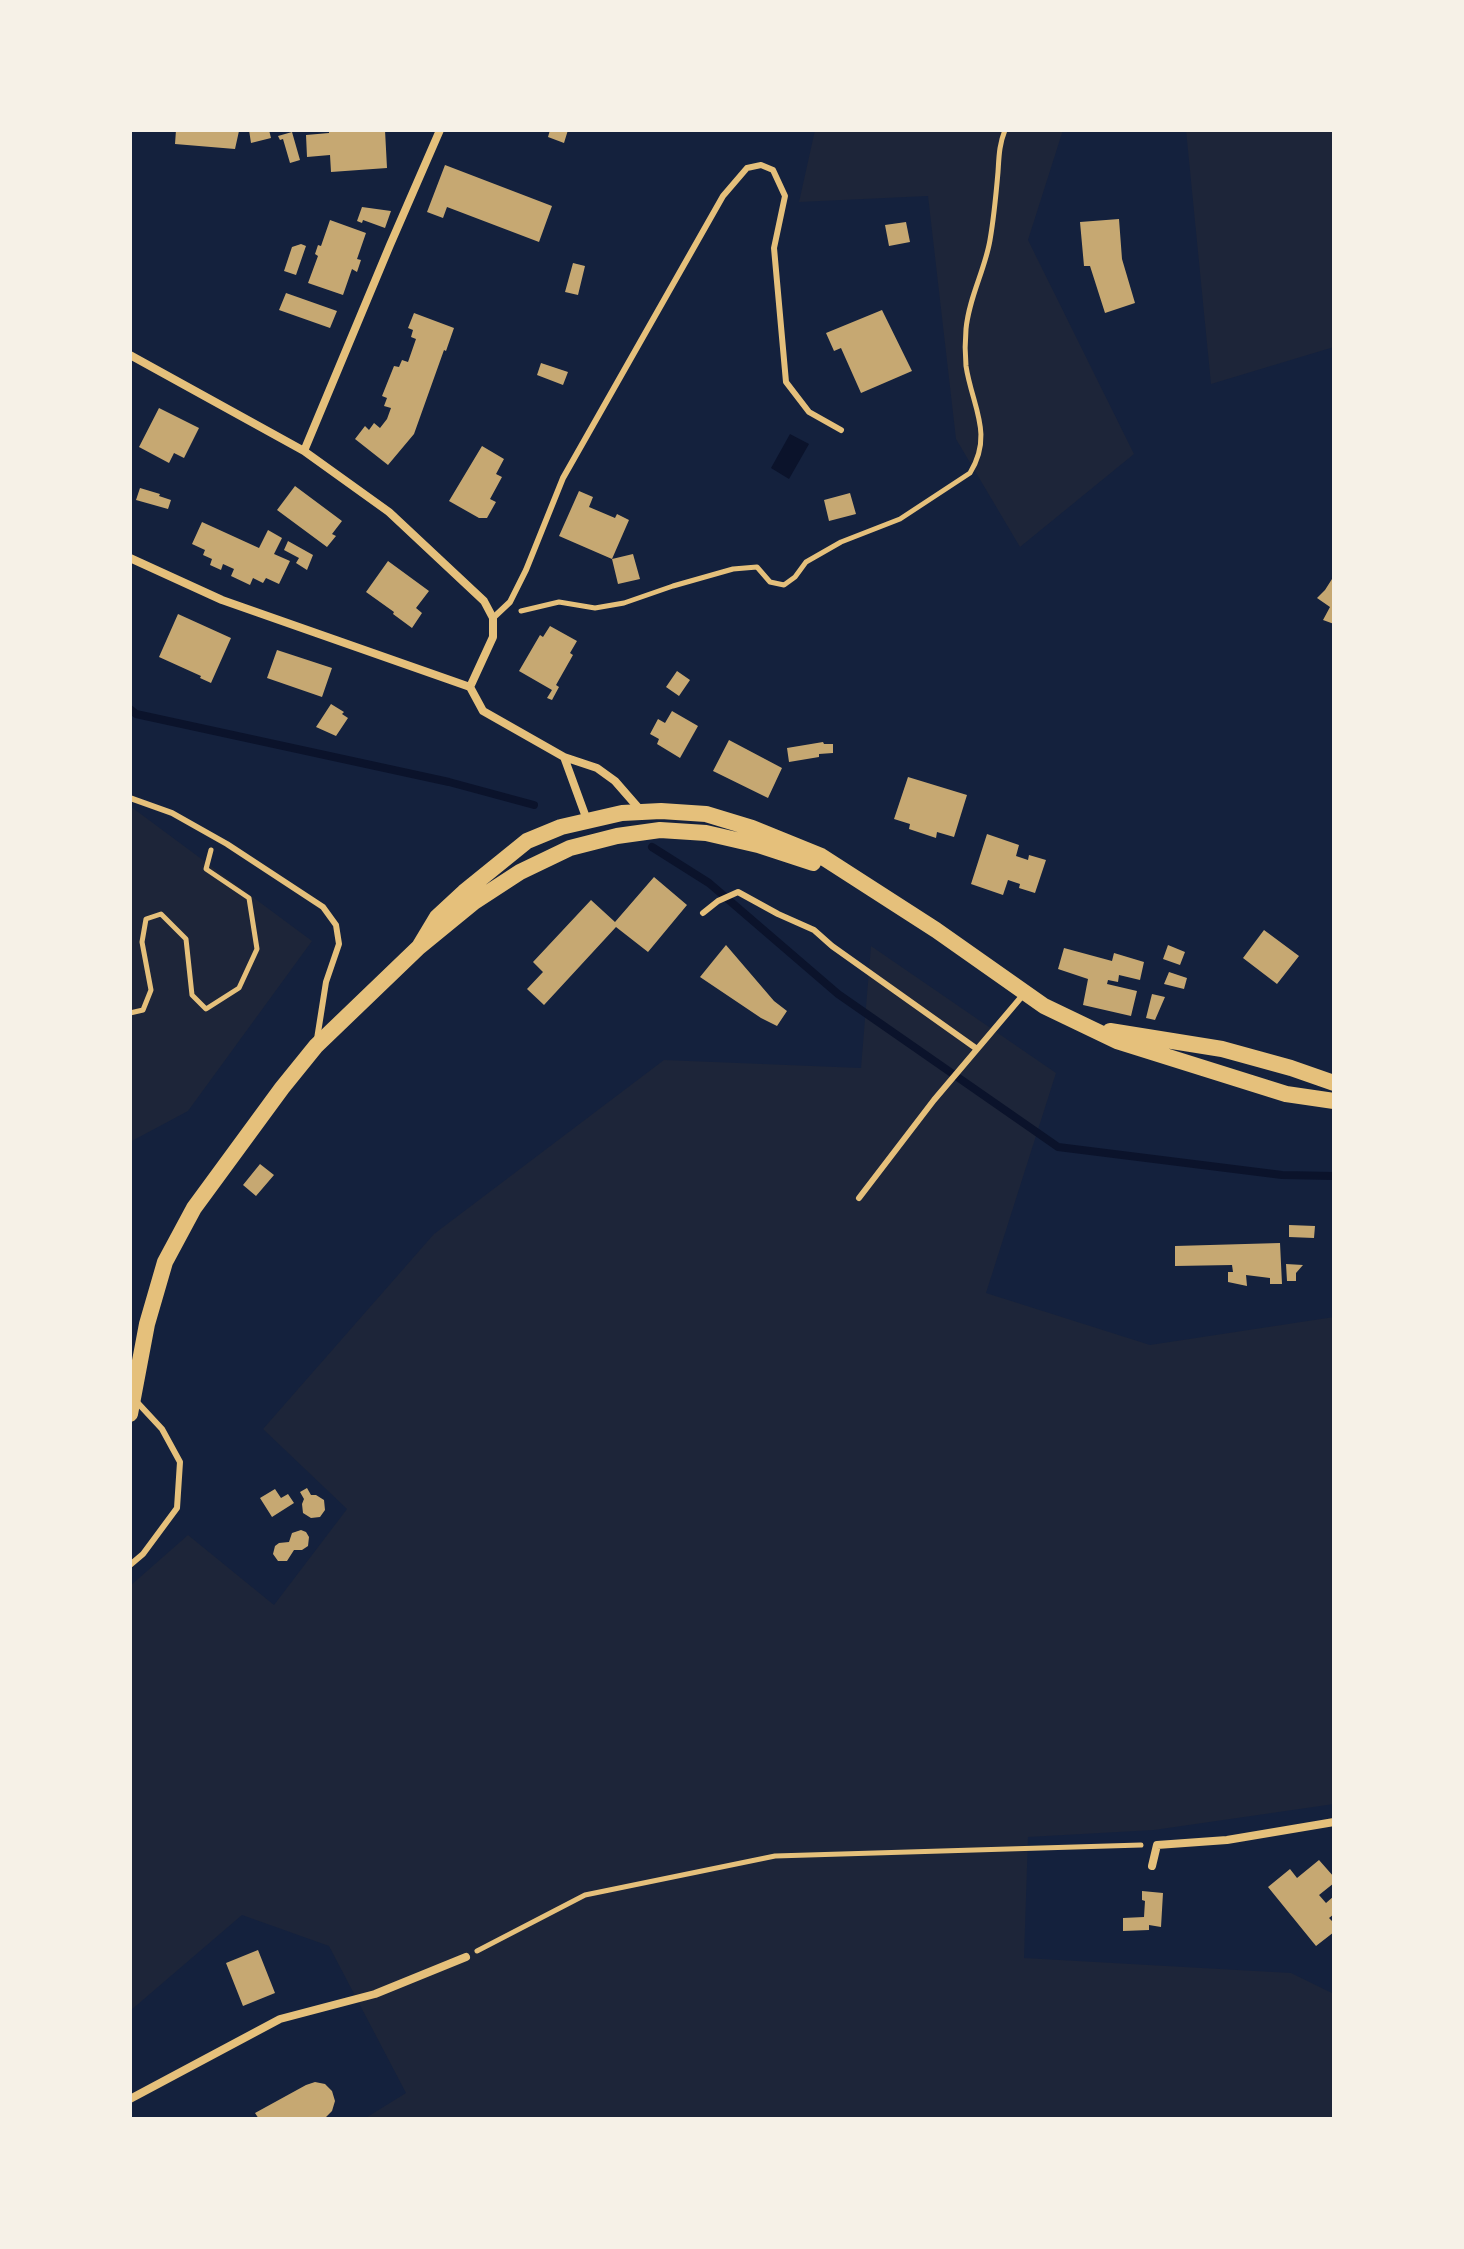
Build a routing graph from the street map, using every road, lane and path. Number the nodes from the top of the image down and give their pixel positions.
1 (440, 130) edge
2 (1005, 130) edge
3 (130, 355) edge
4 (841, 430) dead end
5 (304, 451) junction
6 (130, 558) edge
7 (493, 618) junction
8 (470, 687) junction
9 (564, 757) junction
10 (130, 798) edge
11 (642, 812) junction
12 (587, 820) junction
13 (216, 838) junction
14 (847, 874) junction
15 (703, 913) dead end
16 (419, 947) junction
17 (1025, 992) junction
18 (130, 1013) edge
19 (1092, 1029) junction
20 (316, 1046) junction
21 (977, 1049) junction
22 (1334, 1083) edge
23 (1334, 1101) edge
24 (859, 1198) dead end
25 (131, 1408) edge
26 (130, 1565) edge
27 (1334, 1822) edge
28 (1157, 1845) junction
29 (1152, 1866) dead end
30 (466, 1957) joint
31 (130, 2099) edge

1 - 5 street
2 - 7 path
3 - 5 street
4 - 7 lane
5 - 7 street
6 - 8 street
7 - 8 street
8 - 9 street
9 - 11 street
9 - 12 street
10 - 13 lane
11 - 12 main road
11 - 14 main road
12 - 16 main road
13 - 18 path
13 - 20 lane
14 - 16 main road
14 - 17 main road
15 - 21 lane
16 - 20 main road
17 - 19 main road
17 - 21 lane
19 - 22 main road
19 - 23 main road
20 - 25 main road
21 - 24 lane
25 - 26 lane
27 - 28 street
28 - 29 street
28 - 30 path
30 - 31 street

